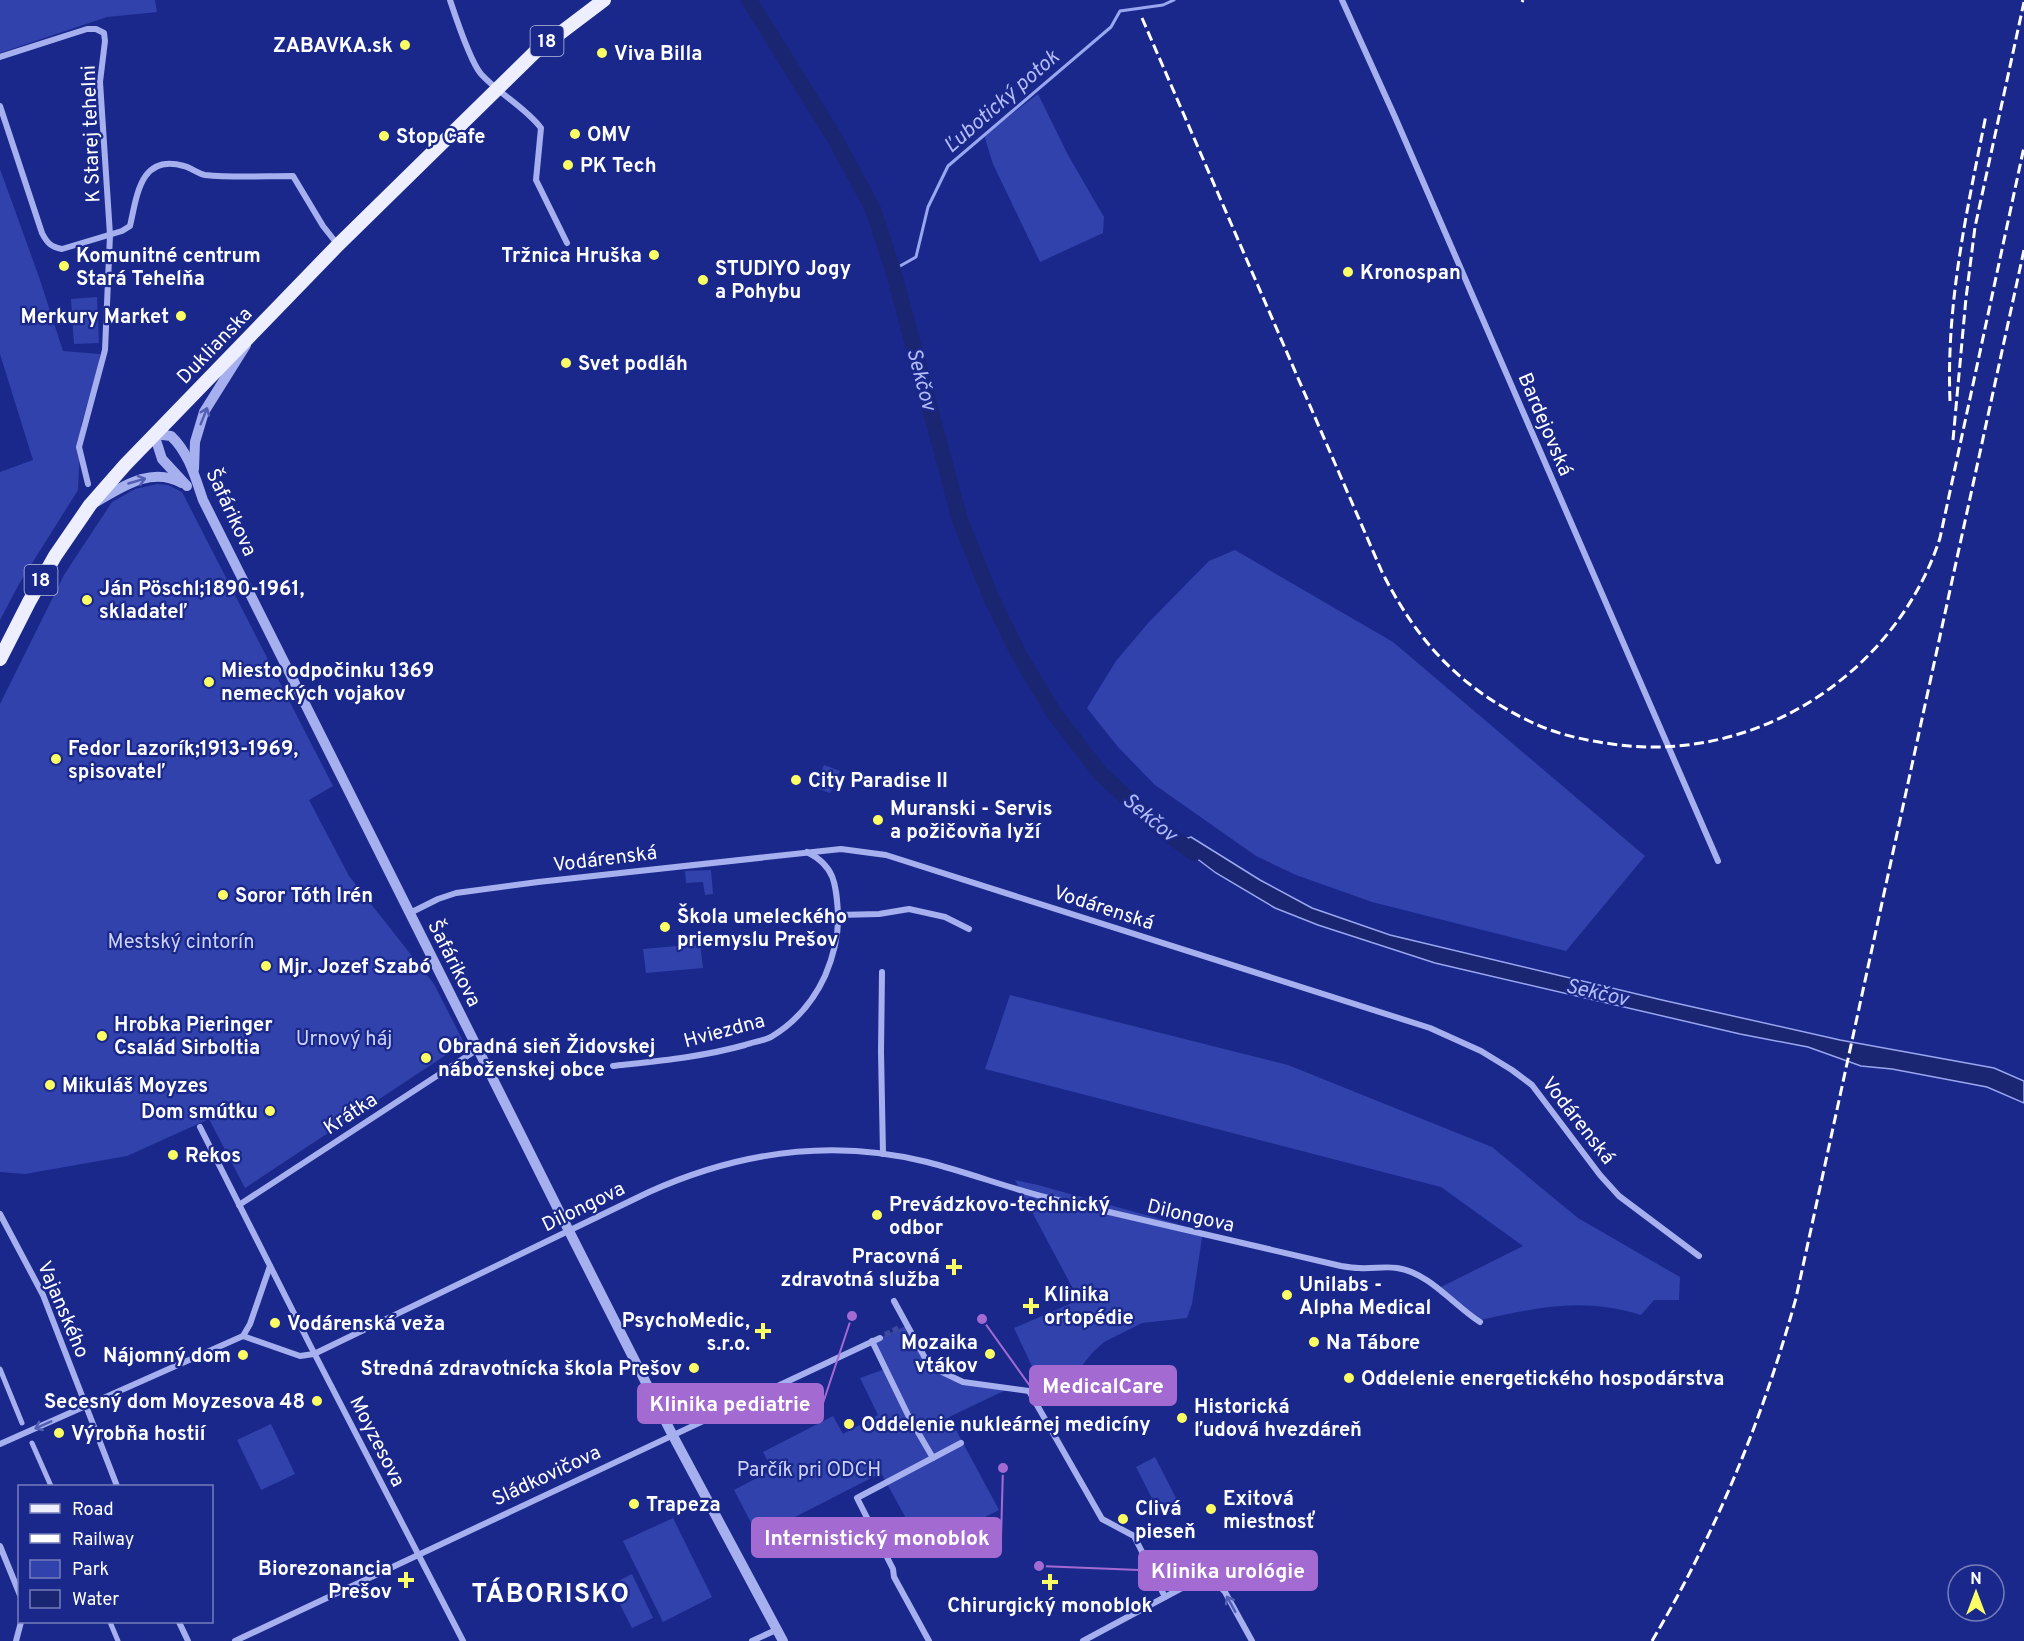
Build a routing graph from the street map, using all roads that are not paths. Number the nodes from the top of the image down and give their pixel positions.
1 (450, 0) edge
2 (604, 0) edge
3 (1342, 0) edge
4 (0, 57) edge
5 (497, 90) junction
6 (0, 106) edge
7 (110, 235) junction
8 (567, 243) dead end
9 (338, 245) junction
10 (256, 330) junction
11 (154, 434) junction
12 (194, 473) junction
13 (87, 484) dead end
14 (187, 486) junction
15 (203, 500) junction
16 (90, 505) junction
17 (0, 659) edge
18 (806, 852) junction
19 (1718, 861) dead end
20 (410, 914) junction
21 (838, 915) junction
22 (969, 929) dead end
23 (882, 972) dead end
24 (478, 1049) junction
25 (613, 1066) dead end
26 (200, 1127) dead end
27 (883, 1154) junction
28 (239, 1205) junction
29 (0, 1214) edge
30 (569, 1231) junction
31 (1699, 1256) dead end
32 (270, 1266) junction
33 (894, 1301) dead end
34 (1480, 1322) dead end
35 (907, 1324) junction
36 (899, 1328) tunnel mouth
37 (243, 1336) junction
38 (880, 1338) tunnel mouth
39 (872, 1341) junction
40 (314, 1354) junction
41 (0, 1369) edge
42 (1029, 1391) junction
43 (1063, 1391) dead end
44 (86, 1406) junction
45 (22, 1423) dead end
46 (672, 1434) junction
47 (32, 1443) dead end
48 (961, 1443) dead end
49 (0, 1444) edge
50 (933, 1458) junction
51 (51, 1485) edge
52 (117, 1485) edge
53 (0, 1546) edge
54 (418, 1554) junction
55 (18, 1590) edge
56 (1165, 1597) junction
57 (21, 1623) edge
58 (110, 1623) edge
59 (179, 1623) edge
60 (776, 1630) junction
61 (16, 1641) edge
62 (118, 1641) edge
63 (188, 1641) edge
64 (235, 1641) edge
65 (463, 1641) edge
66 (752, 1641) edge
67 (783, 1641) edge
68 (929, 1641) edge
69 (1083, 1641) edge
70 (1252, 1641) edge

1 - 5 street
2 - 5 main road, Duklianska / 18
3 - 19 street, Bardejovská
4 - 7 street, K Starej tehelni
5 - 8 street
5 - 9 main road, Duklianska / 18
6 - 7 street
7 - 9 street
7 - 13 street, K Starej tehelni
9 - 10 main road, Duklianska / 18
10 - 11 main road, Duklianska / 18
12 -> 10 street
11 - 12 street, Šafárikova
11 - 14 street, Šafárikova
11 - 16 main road, Duklianska / 18
12 - 15 street, Šafárikova
14 - 15 street, Šafárikova
16 -> 14 street
15 - 20 street, Šafárikova
16 - 17 main road, Duklianska / 18
18 - 20 street, Vodárenská
18 - 21 street, Hviezdna
18 - 31 street, Vodárenská
20 - 24 street, Šafárikova
21 - 22 street
21 - 25 street, Hviezdna
23 - 27 street
24 - 28 street, Krátka
24 - 30 street, Šafárikova
26 - 28 street, Moyzesova
27 - 30 street, Dilongova
27 - 34 street, Dilongova
28 - 32 street, Moyzesova
29 - 44 street, Vajanského
30 - 40 street, Dilongova
30 - 46 street, Šafárikova
32 - 37 street
32 - 40 street, Moyzesova
33 - 35 street
35 - 36 street
35 - 42 street
37 - 40 street
37 - 44 street
38 - 39 street, Sládkovičova
39 - 46 street, Sládkovičova
39 - 50 street
40 - 54 street, Moyzesova
41 - 45 street
42 - 43 street
42 - 56 street
44 -> 49 street
44 - 52 street, Vajanského
46 - 54 street, Sládkovičova
46 - 60 street, Šafárikova
47 - 51 street
48 - 50 street
50 - 68 street
53 - 55 street
54 - 64 street, Sládkovičova
54 - 65 street, Moyzesova
56 - 69 street
70 -> 56 street
57 - 61 street
58 - 62 street
59 - 63 street
60 - 66 street
60 - 67 street, Šafárikova

